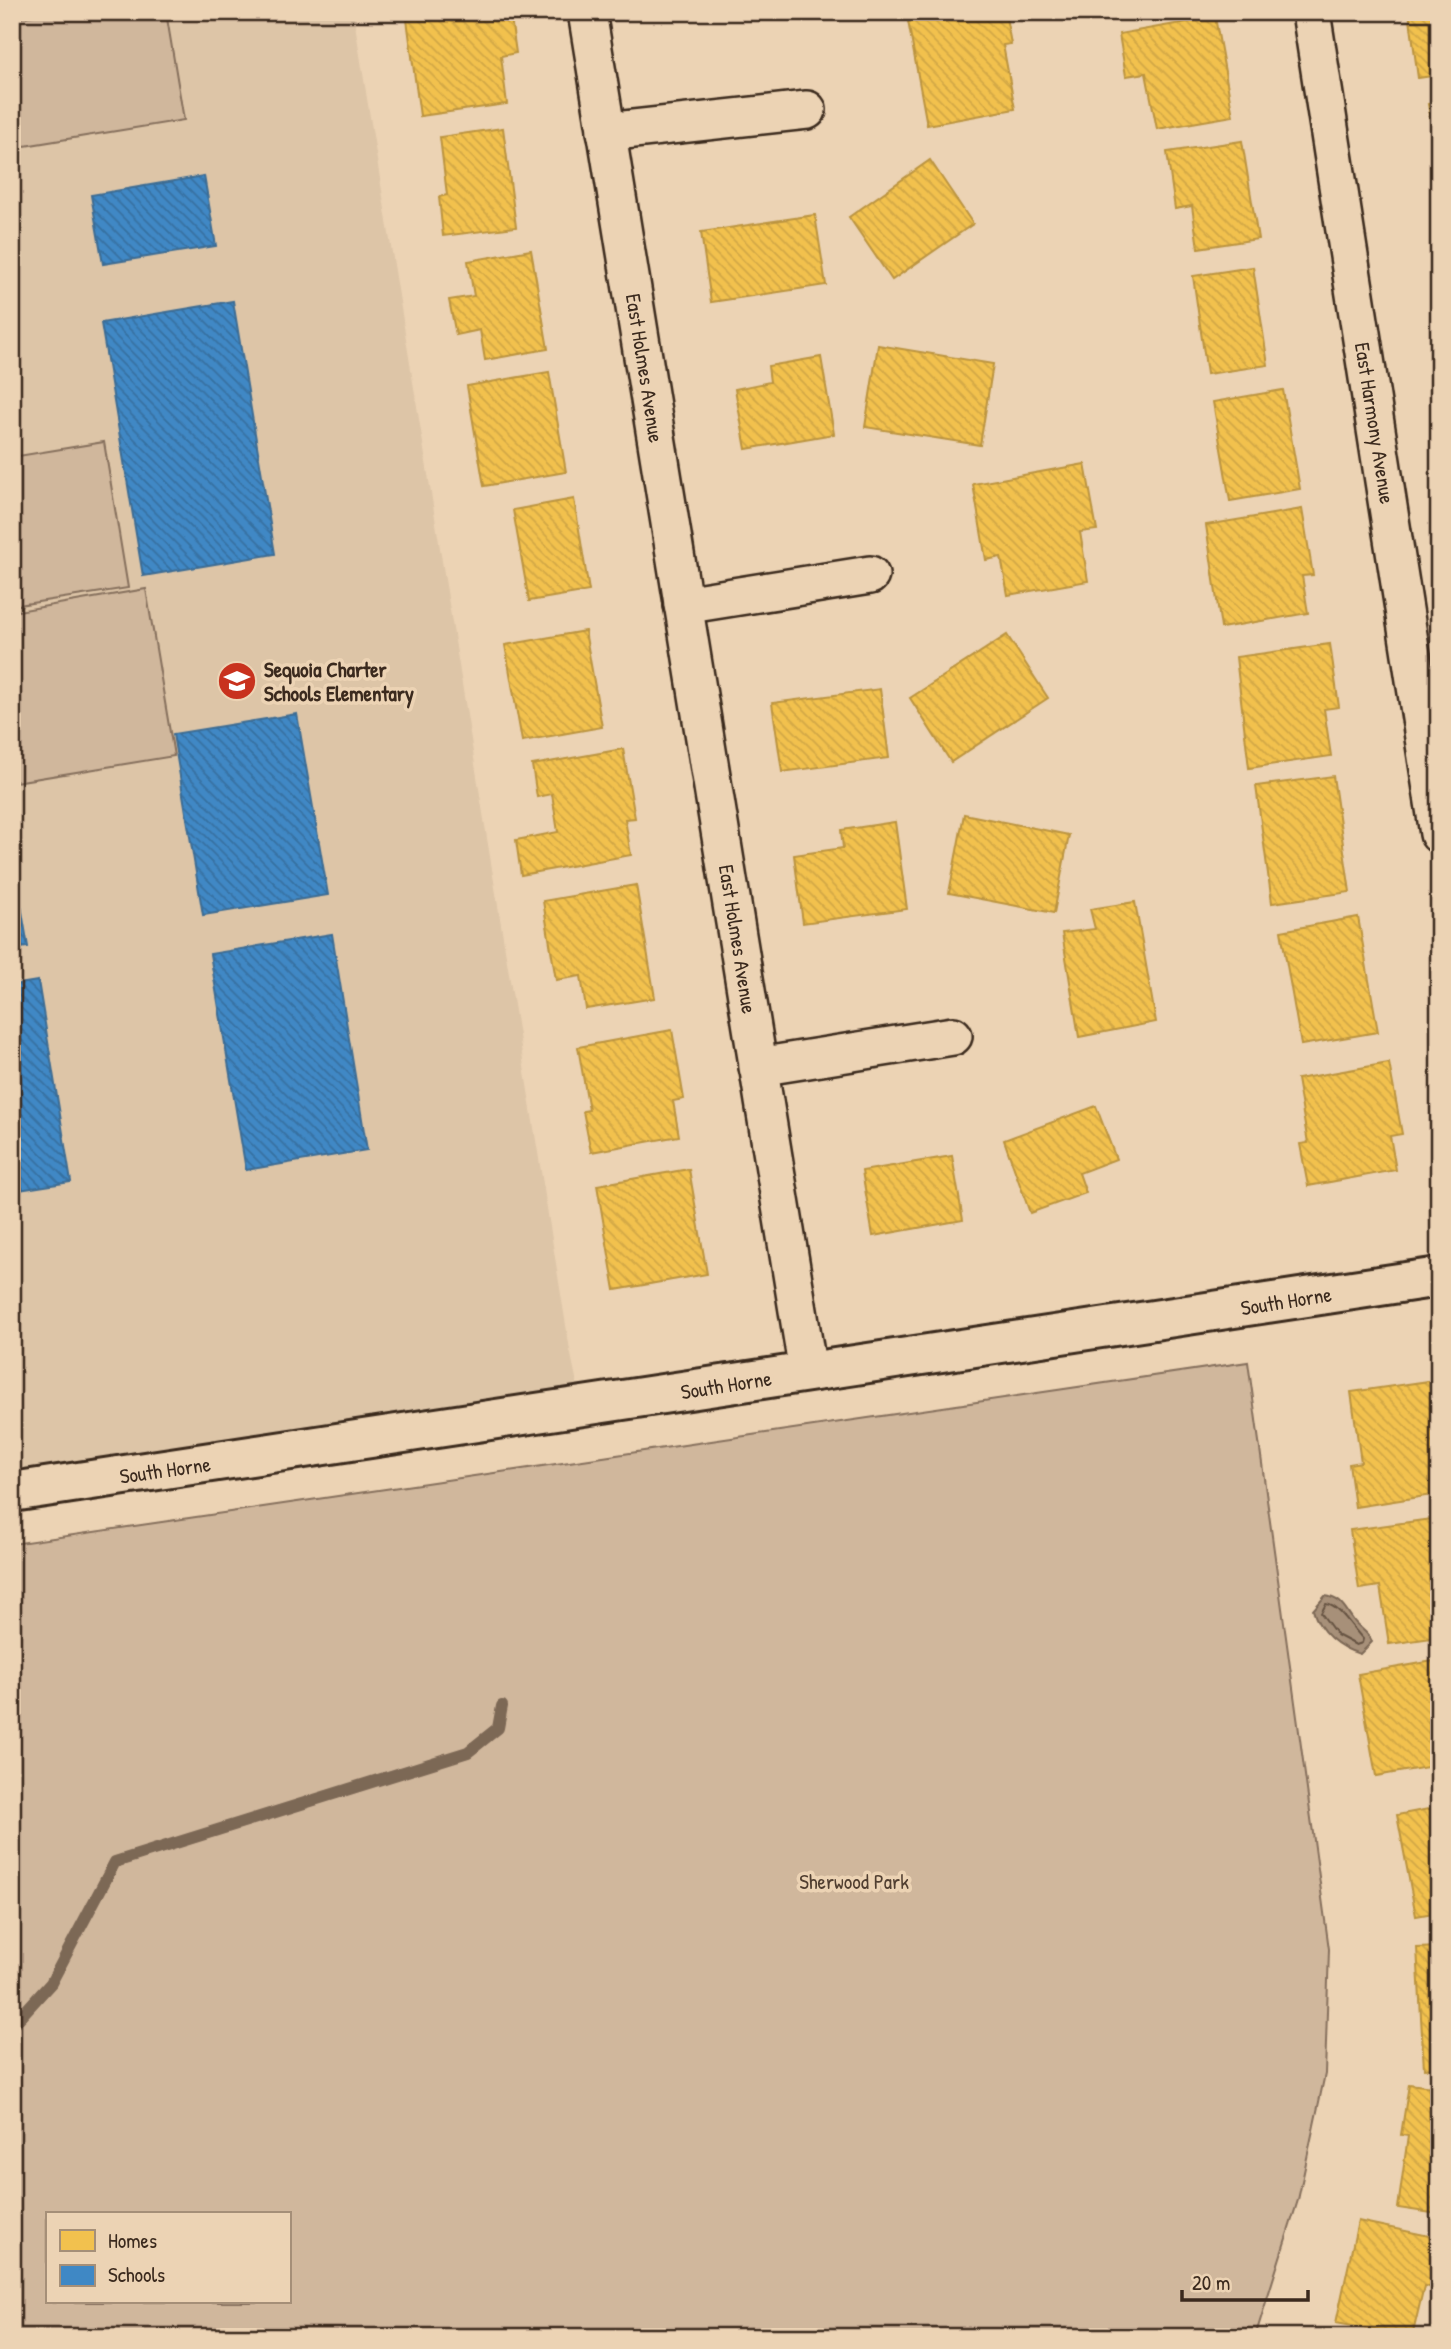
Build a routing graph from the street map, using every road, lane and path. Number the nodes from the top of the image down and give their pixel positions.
1 (587, 12) edge
2 (1311, 12) edge
3 (807, 110) dead end
4 (606, 132) junction
5 (870, 575) dead end
6 (683, 605) junction
7 (1439, 834) edge
8 (953, 1036) dead end
9 (758, 1067) junction
10 (1439, 1277) edge
11 (808, 1372) junction
12 (12, 1492) edge

1 - 4 street, East Holmes Avenue
2 - 7 street, East Harmony Avenue
3 - 4 street
4 - 6 street, East Holmes Avenue
5 - 6 street
6 - 9 street, East Holmes Avenue
8 - 9 street
9 - 11 street, East Holmes Avenue
10 - 11 street, South Horne
11 - 12 street, South Horne

